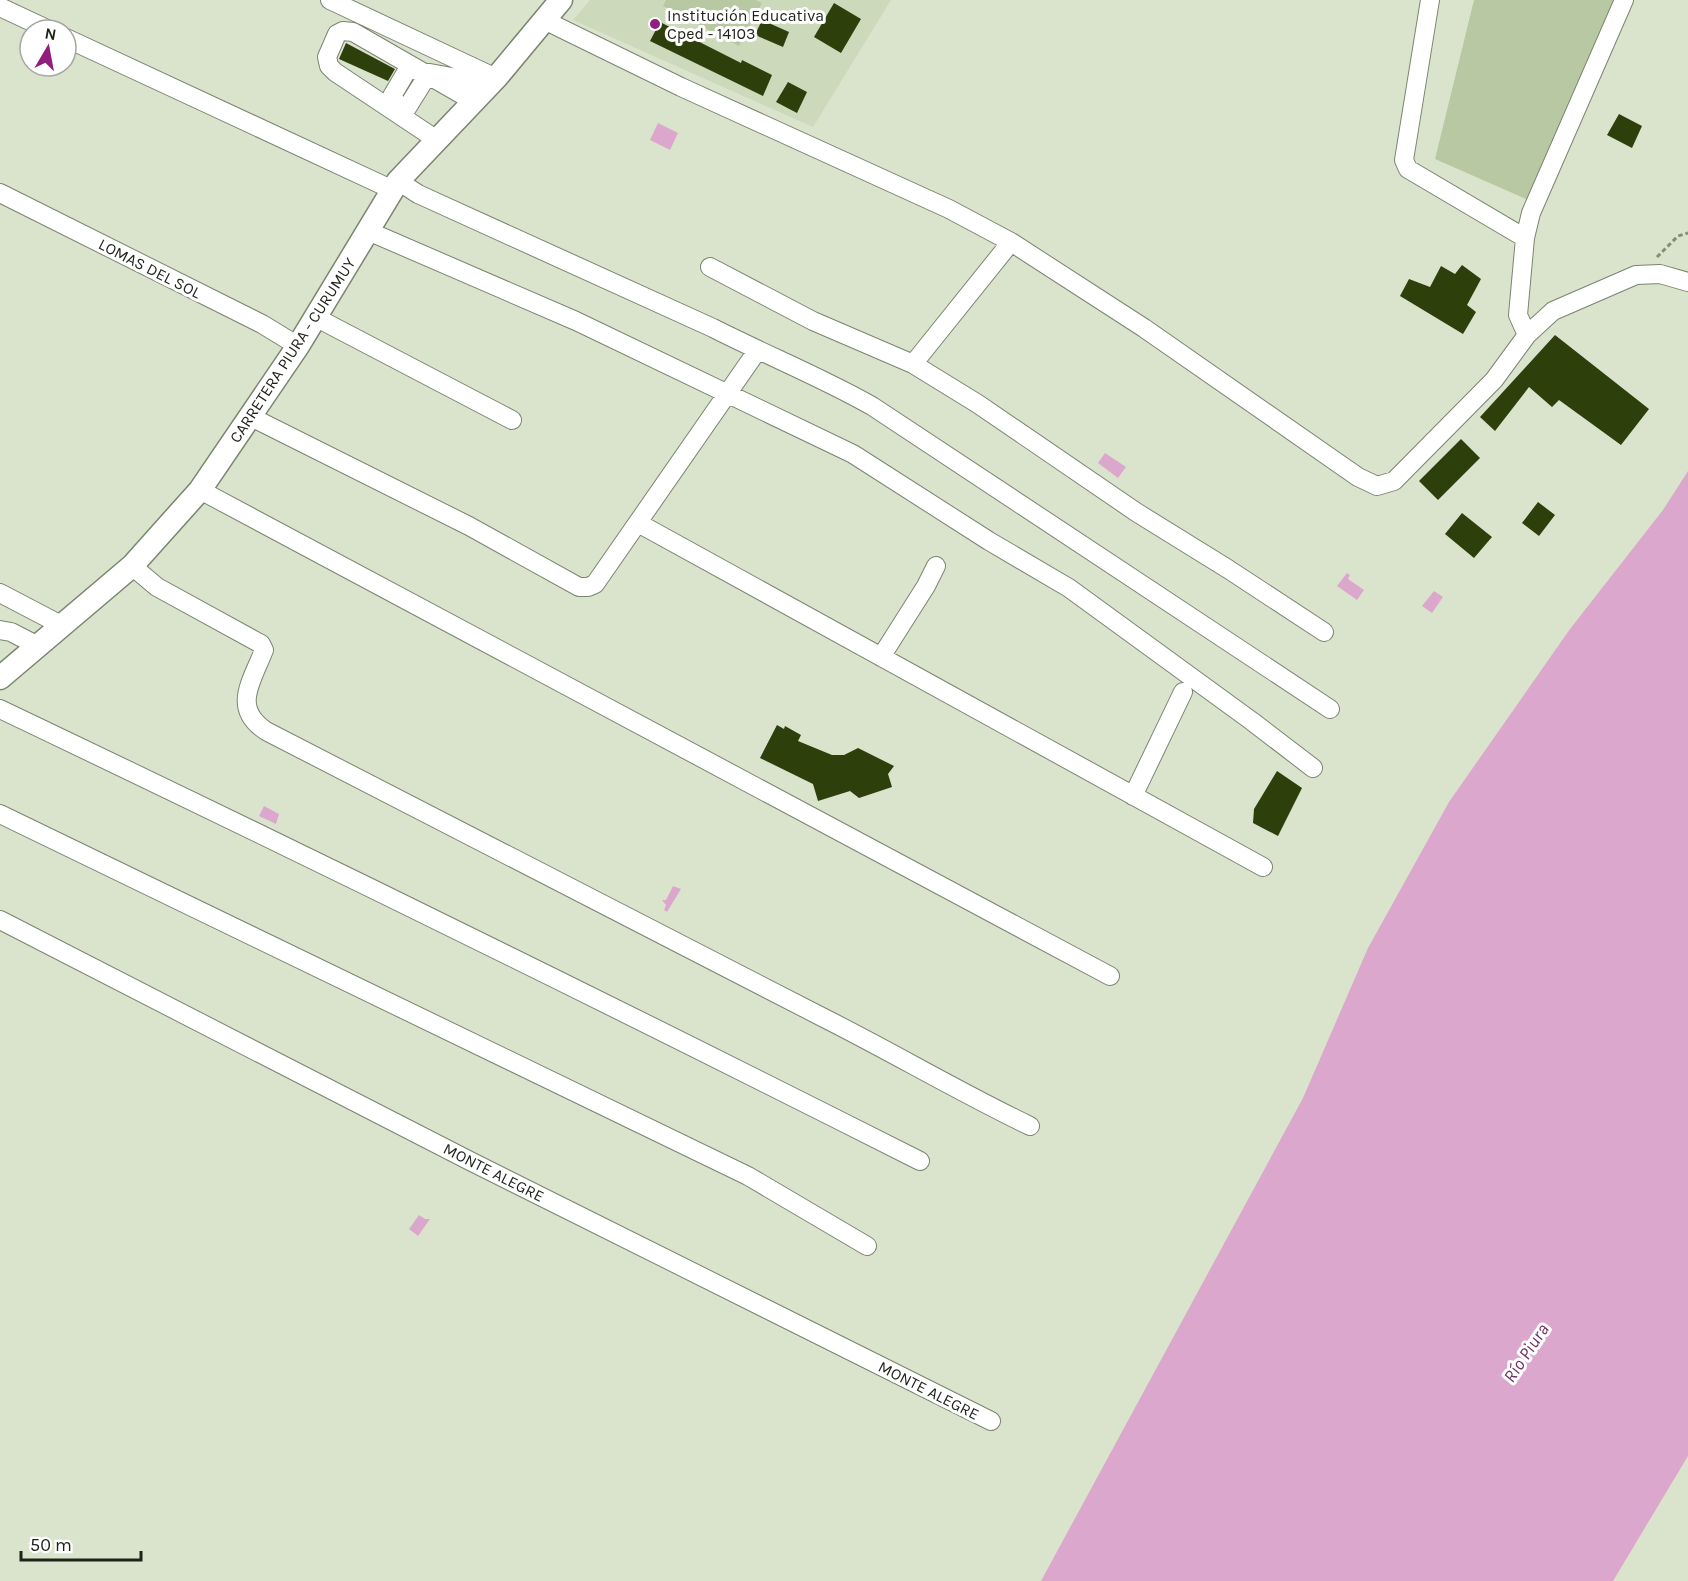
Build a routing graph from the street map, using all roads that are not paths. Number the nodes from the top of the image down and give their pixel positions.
1 (330, 0) edge
2 (561, 0) edge
3 (1430, 0) edge
4 (1624, 0) edge
5 (0, 7) edge
6 (23, 18) edge
7 (546, 21) junction
8 (78, 43) edge
9 (423, 74) junction
10 (493, 81) junction
11 (473, 101) junction
12 (405, 117) junction
13 (432, 145) junction
14 (395, 185) junction
15 (0, 193) edge
16 (368, 231) junction
17 (1525, 238) junction
18 (1011, 242) junction
19 (710, 267) dead end
20 (1688, 282) edge
21 (315, 317) junction
22 (1527, 335) junction
23 (298, 346) junction
24 (757, 351) junction
25 (913, 364) junction
26 (728, 394) junction
27 (251, 417) junction
28 (512, 420) dead end
29 (200, 490) junction
30 (638, 523) junction
31 (132, 566) junction
32 (936, 566) dead end
33 (0, 593) edge
34 (63, 626) junction
35 (0, 630) edge
36 (1324, 632) dead end
37 (38, 646) junction
38 (881, 657) junction
39 (0, 678) edge
40 (1183, 692) dead end
41 (0, 709) edge
42 (1330, 710) dead end
43 (1313, 768) dead end
44 (1133, 796) junction
45 (0, 814) edge
46 (1263, 867) dead end
47 (0, 921) edge
48 (1110, 976) dead end
49 (1030, 1126) dead end
50 (920, 1161) dead end
51 (867, 1246) dead end
52 (991, 1421) dead end

1 - 10 street
2 - 7 main road, CARRETERA PIURA - CURUMUY
3 - 17 street
4 - 17 street
5 - 6 street
7 - 10 main road, CARRETERA PIURA - CURUMUY
7 - 18 street
8 - 14 street
9 - 10 street
9 - 11 street
9 - 12 street
9 - 12 street
10 - 11 main road, CARRETERA PIURA - CURUMUY
11 - 13 main road, CARRETERA PIURA - CURUMUY
12 - 13 street
13 - 14 main road, CARRETERA PIURA - CURUMUY
14 - 16 main road, CARRETERA PIURA - CURUMUY
14 - 24 street
15 - 23 street, LOMAS DEL SOL
16 - 21 main road, CARRETERA PIURA - CURUMUY
16 - 26 street
17 - 22 street
18 - 22 street
18 - 25 street
19 - 25 street
20 - 22 street
21 - 23 main road, CARRETERA PIURA - CURUMUY
21 - 28 street
23 - 27 main road, CARRETERA PIURA - CURUMUY
24 - 26 street
24 - 42 street
25 - 36 street
26 - 30 street
26 - 43 street
27 - 29 main road, CARRETERA PIURA - CURUMUY
27 - 30 street
29 - 31 main road, CARRETERA PIURA - CURUMUY
29 - 48 street
30 - 38 street
31 - 34 main road, CARRETERA PIURA - CURUMUY
31 - 49 street
32 - 38 street
33 - 34 street
34 - 37 main road, CARRETERA PIURA - CURUMUY
35 - 37 street
37 - 39 main road, CARRETERA PIURA - CURUMUY
38 - 44 street
40 - 44 street
41 - 50 street
44 - 46 street
45 - 51 street
47 - 52 street, MONTE ALEGRE

